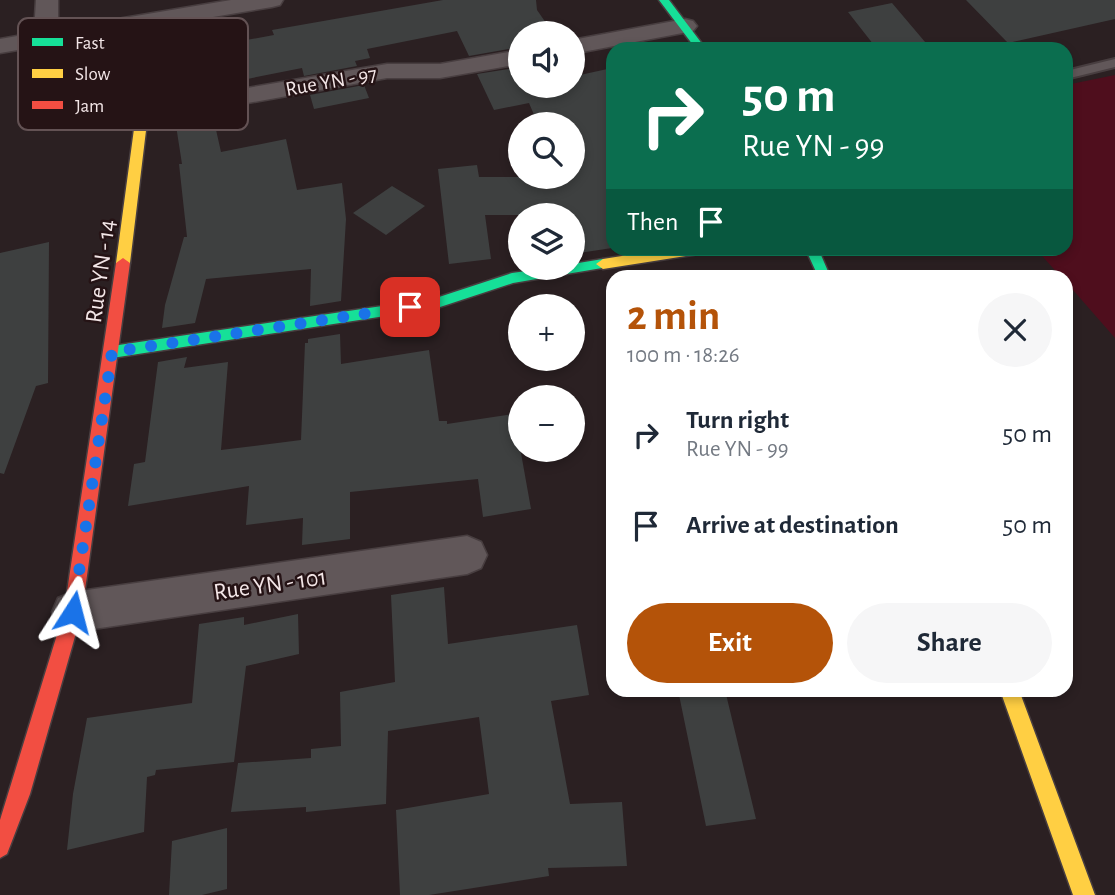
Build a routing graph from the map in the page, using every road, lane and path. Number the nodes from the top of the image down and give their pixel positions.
1 (47, 0) edge
2 (272, 0) edge
3 (664, 0) edge
4 (47, 18) edge
5 (173, 18) edge
6 (685, 26) junction
7 (696, 42) edge
8 (18, 43) edge
9 (585, 45) edge
10 (0, 46) edge
11 (508, 59) edge
12 (1115, 63) edge
13 (1073, 73) edge
14 (248, 95) edge
15 (140, 130) edge
16 (654, 256) edge
17 (112, 352) junction
18 (467, 555) dead end
19 (73, 612) junction
20 (1013, 697) edge
21 (0, 847) edge
22 (1088, 887) edge

1 - 4 street
2 - 5 street
3 - 6 main road
6 - 7 main road
6 - 9 street
8 - 10 street
11 - 14 street, Rue YN - 97
12 - 13 lane
15 - 17 main road, Rue YN - 14
16 - 17 main road
17 - 19 main road, Rue YN - 14
18 - 19 street, Rue YN - 101
19 - 21 main road, Rue YN - 14
20 - 22 main road

